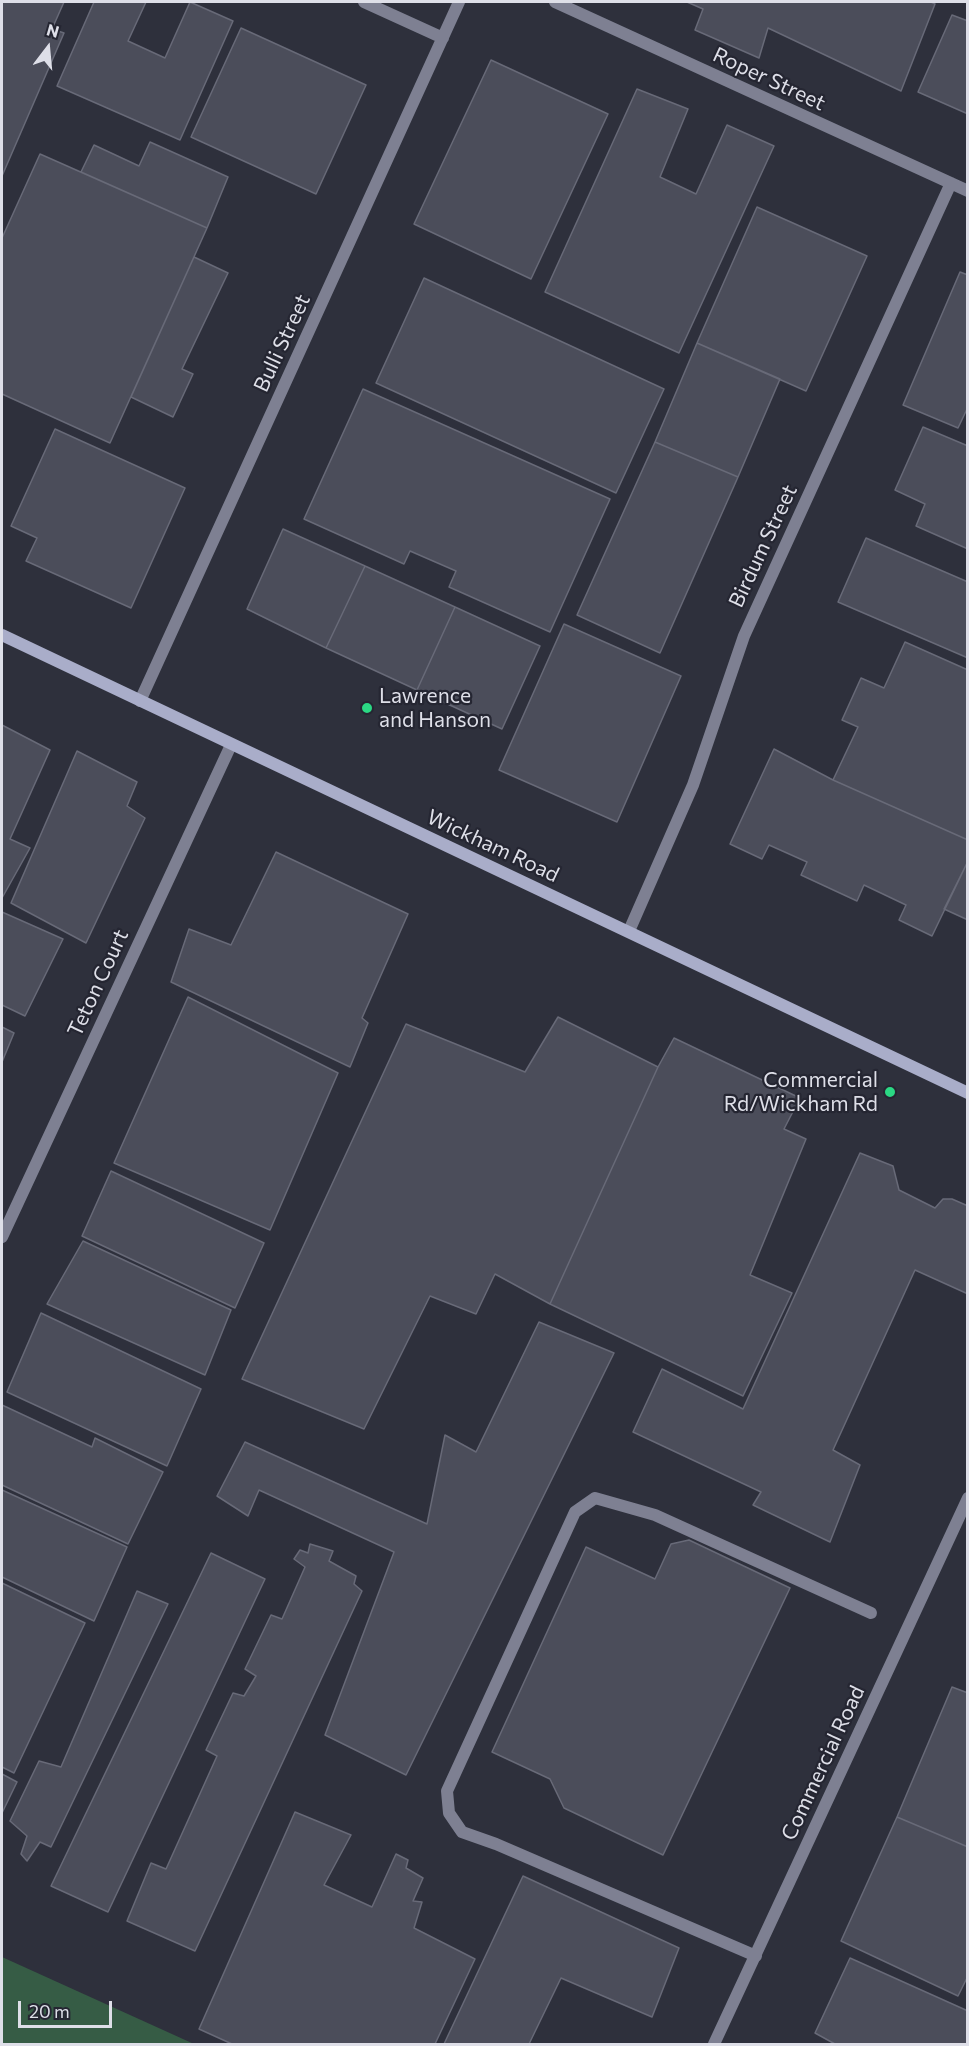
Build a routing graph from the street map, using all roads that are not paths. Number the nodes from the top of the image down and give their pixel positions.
1 (364, 2) edge
2 (459, 2) edge
3 (555, 2) edge
4 (443, 38) junction
5 (951, 183) junction
6 (968, 191) edge
7 (2, 635) edge
8 (140, 701) junction
9 (231, 745) junction
10 (629, 932) junction
11 (968, 1093) edge
12 (2, 1237) edge
13 (968, 1498) edge
14 (871, 1613) dead end
15 (756, 1956) junction
16 (714, 2044) edge

1 - 4 street
2 - 4 street, Bulli Street
3 - 5 street, Roper Street
4 - 8 street, Bulli Street
5 - 6 street, Roper Street
5 - 10 street, Birdum Street
7 - 8 main road, Wickham Road
8 - 9 main road, Wickham Road
9 - 10 main road, Wickham Road
9 - 12 street, Teton Court
10 - 11 main road, Wickham Road
13 - 15 street, Commercial Road
14 - 15 street
15 - 16 street, Commercial Road

